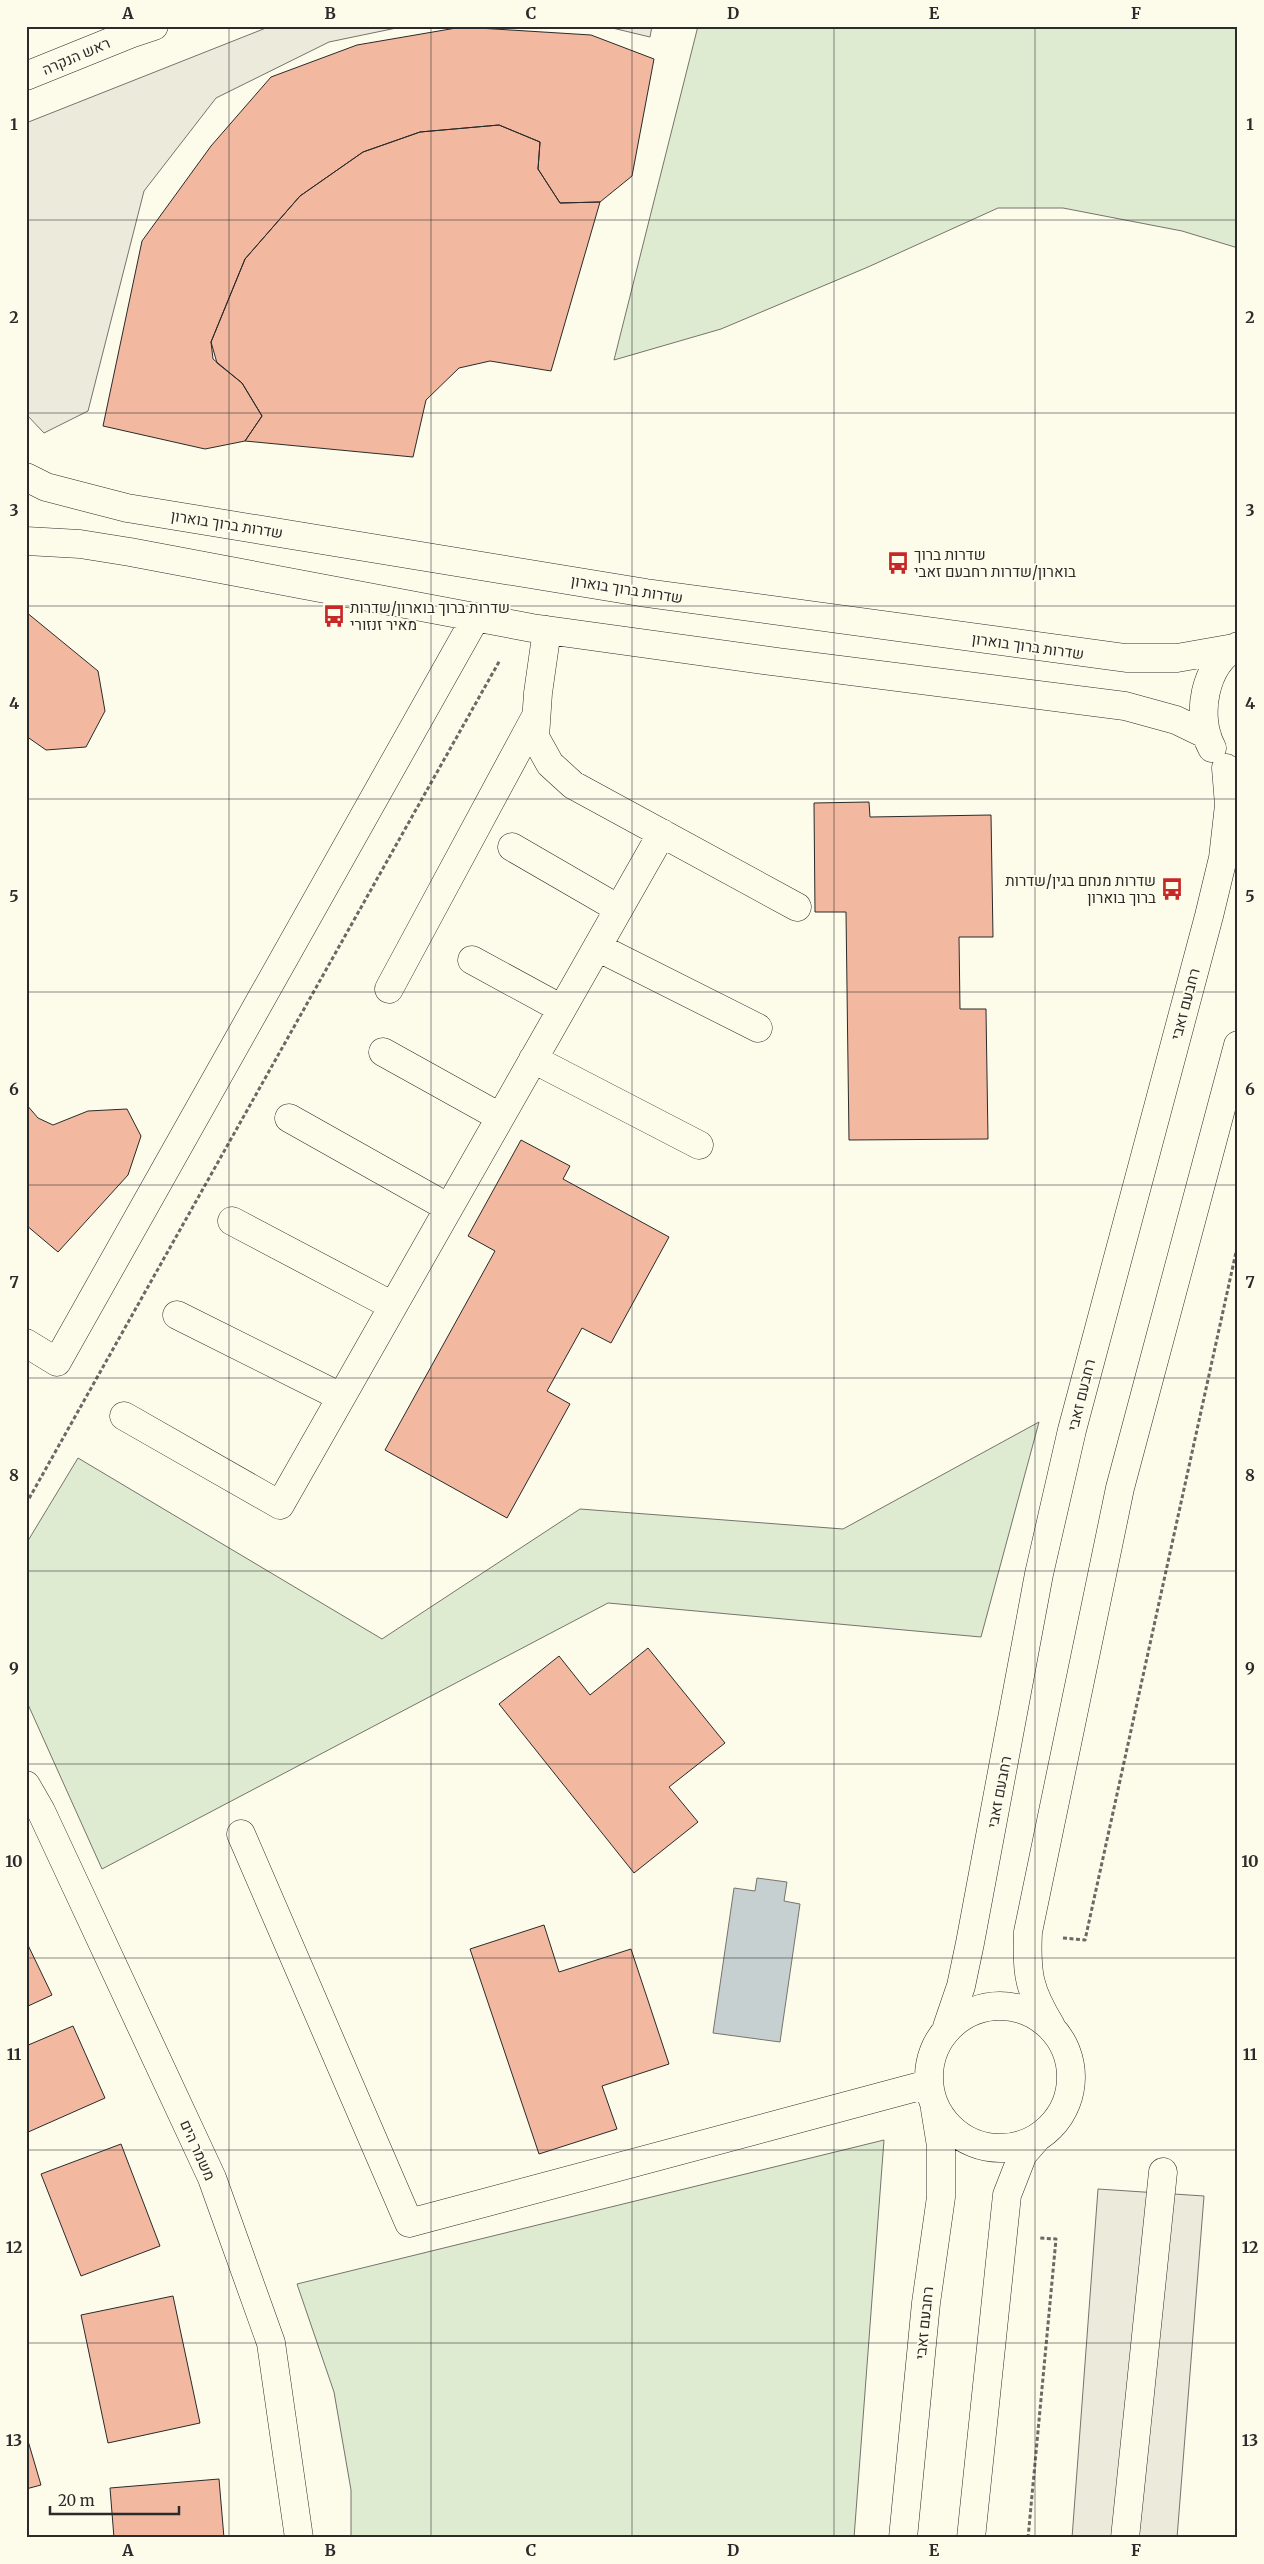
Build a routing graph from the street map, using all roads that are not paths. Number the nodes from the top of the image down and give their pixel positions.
1 (154, 26) edge
2 (26, 76) edge
3 (26, 477) edge
4 (26, 541) edge
5 (476, 617) junction
6 (547, 630) junction
7 (1236, 647) edge
8 (536, 716) junction
9 (1207, 735) junction
10 (1232, 772) edge
11 (662, 833) junction
12 (512, 847) dead end
13 (797, 907) dead end
14 (619, 909) junction
15 (597, 946) junction
16 (472, 960) dead end
17 (389, 989) dead end
18 (562, 1009) junction
19 (758, 1028) dead end
20 (1238, 1045) edge
21 (383, 1052) dead end
22 (533, 1059) junction
23 (1232, 1089) edge
24 (500, 1117) junction
25 (289, 1118) dead end
26 (698, 1145) dead end
27 (449, 1208) junction
28 (232, 1221) dead end
29 (394, 1306) junction
30 (177, 1315) dead end
31 (26, 1343) edge
32 (341, 1397) junction
33 (124, 1416) dead end
34 (26, 1785) edge
35 (34, 1815) edge
36 (241, 1834) dead end
37 (1051, 2026) junction
38 (947, 2027) junction
39 (931, 2096) junction
40 (1038, 2138) junction
41 (1163, 2172) dead end
42 (299, 2538) edge
43 (902, 2538) edge
44 (971, 2538) edge
45 (1125, 2538) edge

1 - 2 street, ראש הנקרה
3 - 7 street, שדרות ברוך בוארון
4 - 5 street
5 - 6 street
5 - 31 street
6 - 8 street
6 - 9 street
7 - 9 street
8 - 11 street
8 - 17 street
9 - 10 street
10 - 38 street, רחבעם זאבי
11 - 13 street
11 - 14 street
12 - 14 street
14 - 15 street
15 - 18 street
15 - 19 street
16 - 18 street
18 - 22 street
20 - 23 street
21 - 24 street
22 - 24 street
22 - 26 street
23 - 37 street
24 - 27 street
25 - 27 street
27 - 29 street
28 - 29 street
29 - 32 street
30 - 32 street
32 - 33 street
34 - 35 street, משמר הים
35 - 42 street, משמר הים
36 - 39 street
37 - 38 street
37 - 40 street
38 - 39 street
39 - 40 street
39 - 43 street, רחבעם זאבי
40 - 44 street
41 - 45 street

